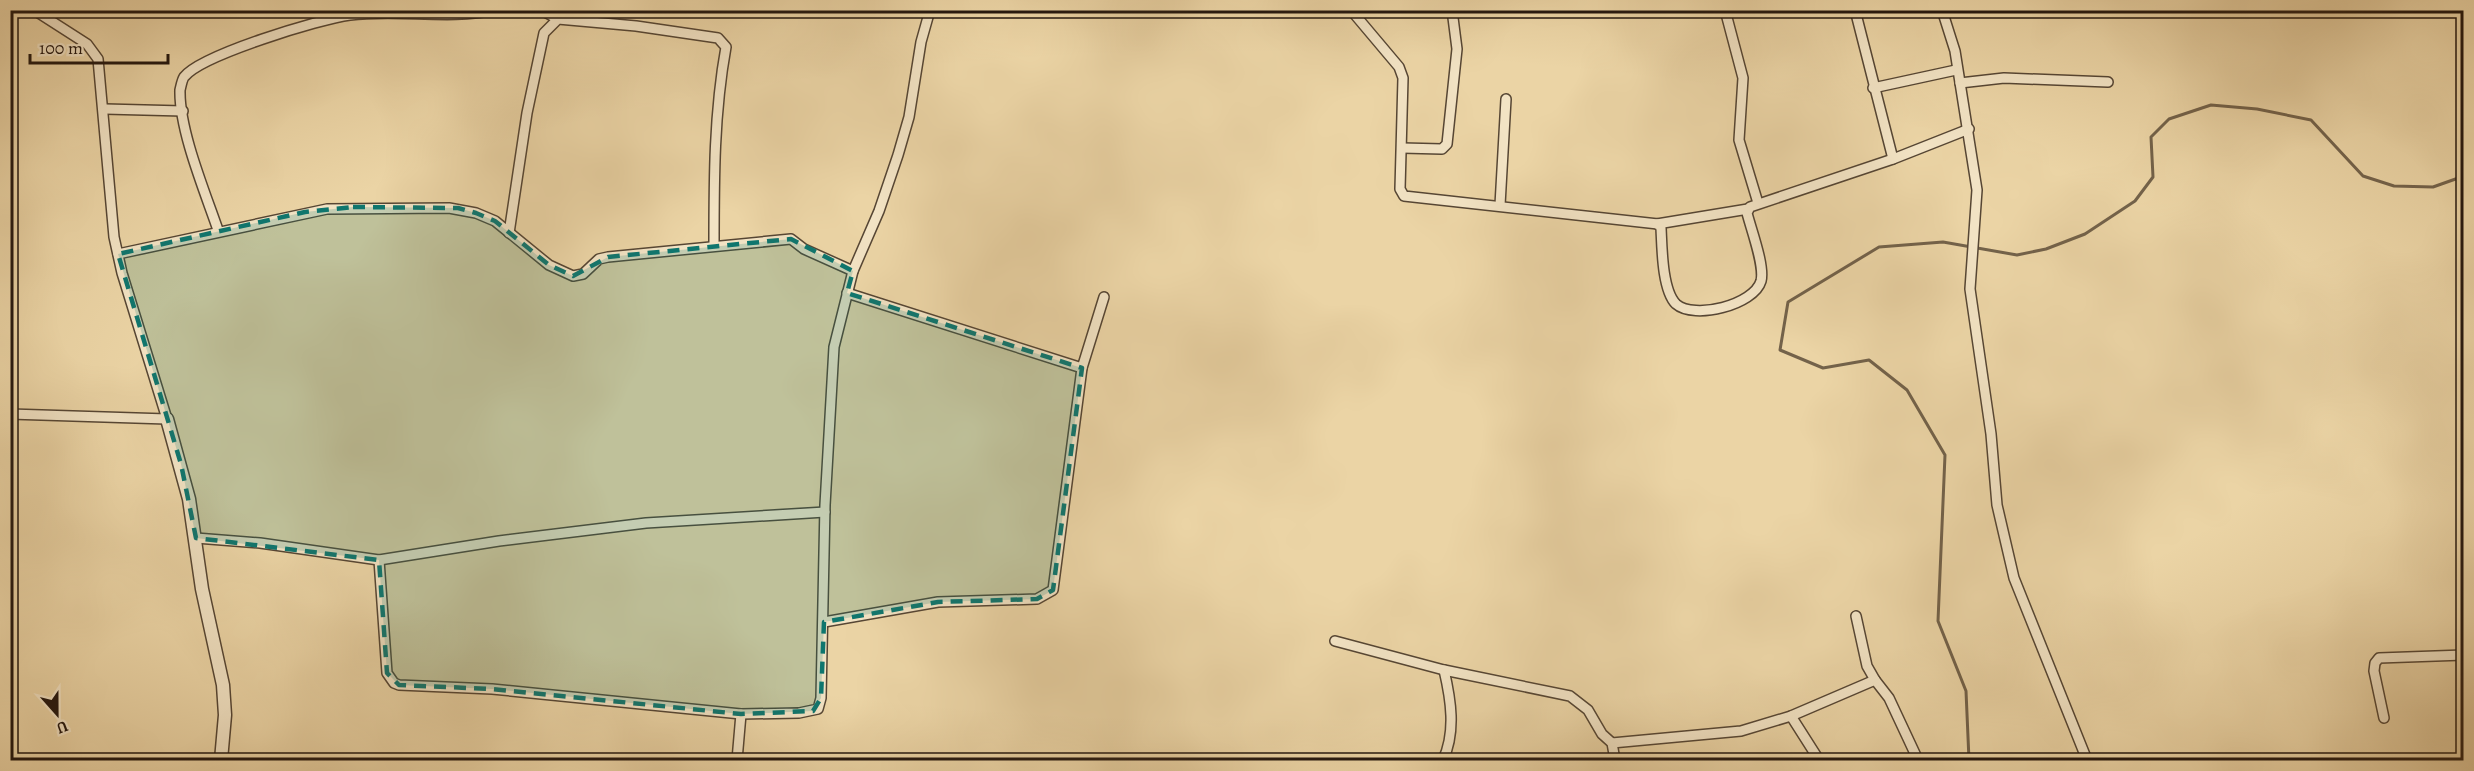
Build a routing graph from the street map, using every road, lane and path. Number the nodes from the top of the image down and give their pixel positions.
1 (34, 10) edge
2 (496, 10) edge
3 (541, 10) edge
4 (930, 10) edge
5 (1352, 10) edge
6 (1452, 10) edge
7 (1725, 10) edge
8 (1855, 10) edge
9 (1942, 10) edge
10 (558, 19) junction
11 (1956, 70) junction
12 (1960, 82) junction
13 (2108, 82) dead end
14 (1873, 87) junction
15 (1506, 99) dead end
16 (105, 109) junction
17 (183, 111) junction
18 (1969, 129) junction
19 (1402, 148) junction
20 (1893, 159) junction
21 (1758, 203) junction
22 (1500, 205) junction
23 (1748, 209) junction
24 (1657, 224) junction
25 (218, 230) junction
26 (509, 233) junction
27 (714, 246) junction
28 (118, 254) junction
29 (853, 271) junction
30 (847, 293) junction
31 (1104, 297) dead end
32 (1082, 368) junction
33 (10, 414) edge
34 (168, 419) junction
35 (825, 512) junction
36 (196, 538) junction
37 (379, 560) junction
38 (1856, 616) dead end
39 (824, 622) junction
40 (1335, 641) dead end
41 (2463, 655) edge
42 (1444, 670) junction
43 (1875, 680) junction
44 (741, 714) junction
45 (1791, 716) junction
46 (2384, 718) dead end
47 (1612, 744) junction
48 (221, 760) edge
49 (737, 760) edge
50 (1443, 760) edge
51 (1616, 760) edge
52 (1819, 760) edge
53 (1918, 760) edge
54 (2087, 760) edge

1 - 16 street
2 - 17 street
3 - 10 street
4 - 29 street
5 - 19 street
6 - 19 street
7 - 21 street
8 - 14 street
9 - 11 street
10 - 26 street
10 - 27 street
11 - 12 street
11 - 14 street
12 - 13 street
12 - 18 street
14 - 20 street
15 - 22 street
16 - 17 street
16 - 28 street
17 - 25 street
18 - 20 street
18 - 54 street
19 - 22 street
20 - 21 street
21 - 23 street
22 - 24 street
23 - 24 street
23 - 24 street
25 - 26 street
25 - 28 street
26 - 27 street
27 - 29 street
28 - 34 street
29 - 30 street
30 - 32 street
30 - 35 street
31 - 32 street
32 - 39 street
33 - 34 street
34 - 36 street
35 - 37 street
35 - 39 street
36 - 37 street
36 - 48 street
37 - 44 street
38 - 43 street
39 - 44 street
40 - 42 street
41 - 46 street
42 - 47 street
42 - 50 street
43 - 45 street
43 - 53 street
44 - 49 street
45 - 47 street
45 - 52 street
47 - 51 street

